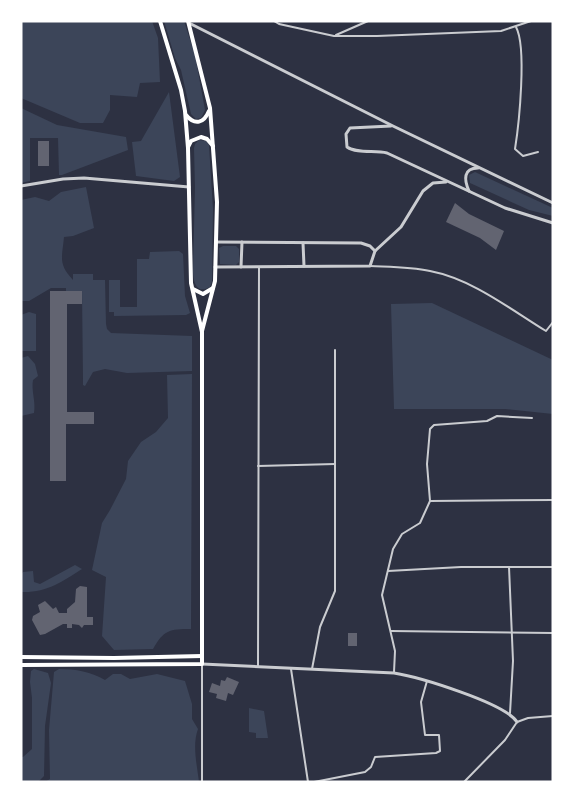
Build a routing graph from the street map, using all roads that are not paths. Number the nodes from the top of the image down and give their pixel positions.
1 (160, 21) edge
2 (274, 21) edge
3 (368, 21) edge
4 (531, 21) edge
5 (189, 22) edge
6 (516, 27) junction
7 (352, 29) junction
8 (334, 36) junction
9 (352, 36) junction
10 (210, 108) junction
11 (185, 111) junction
12 (393, 126) junction
13 (213, 147) junction
14 (188, 148) junction
15 (538, 152) dead end
16 (480, 168) junction
17 (452, 183) junction
18 (21, 186) edge
19 (189, 187) junction
20 (469, 192) junction
21 (553, 203) edge
22 (553, 223) edge
23 (216, 242) junction
24 (242, 242) junction
25 (303, 243) junction
26 (375, 251) junction
27 (304, 266) junction
28 (370, 266) junction
29 (215, 267) junction
30 (241, 267) junction
31 (259, 267) junction
32 (191, 283) junction
33 (214, 286) junction
34 (553, 322) edge
35 (202, 332) junction
36 (335, 350) dead end
37 (532, 418) dead end
38 (335, 464) junction
39 (258, 466) junction
40 (553, 500) edge
41 (430, 501) junction
42 (509, 567) junction
43 (553, 567) edge
44 (388, 571) junction
45 (390, 631) junction
46 (511, 633) junction
47 (553, 633) edge
48 (202, 656) junction
49 (23, 657) edge
50 (114, 658) junction
51 (202, 664) junction
52 (23, 665) edge
53 (114, 665) junction
54 (258, 667) junction
55 (291, 669) junction
56 (312, 669) junction
57 (394, 673) junction
58 (427, 681) junction
59 (510, 713) junction
60 (553, 716) edge
61 (518, 722) junction
62 (202, 782) edge
63 (308, 782) edge
64 (314, 782) edge
65 (464, 782) edge

1 - 11 main road
2 - 8 street
3 - 7 street
4 - 6 street
5 - 10 main road
5 - 12 street
6 - 9 street
6 - 15 street
7 - 8 street
7 - 9 street
8 - 9 street
10 - 11 main road
10 - 13 main road
11 - 14 main road
12 - 16 street
12 - 17 street
13 - 14 main road
13 - 23 main road
14 - 19 main road
16 - 20 street
16 - 21 street
17 - 20 street
17 - 26 street
18 - 19 street
19 - 32 main road
20 - 22 street
23 - 24 street
23 - 29 main road
24 - 25 street
24 - 30 street
25 - 26 street
25 - 27 street
26 - 28 street
27 - 28 street
27 - 31 street
28 - 34 street
29 - 30 street
29 - 33 main road
30 - 31 street
31 - 39 street
32 - 33 main road
32 - 35 main road
33 - 35 main road
35 - 48 main road
36 - 38 street
37 - 41 street
38 - 39 street
38 - 56 street
39 - 54 street
40 - 41 street
41 - 44 street
42 - 43 street
42 - 44 street
42 - 46 street
44 - 45 street
45 - 46 street
45 - 57 street
46 - 47 street
46 - 59 street
48 - 50 main road
48 - 51 main road
49 - 50 main road
49 - 52 main road
50 - 53 main road
51 - 53 main road
51 - 54 street
51 - 62 street
52 - 53 main road
54 - 55 street
55 - 56 street
55 - 63 street
56 - 57 street
57 - 58 street
58 - 59 street
58 - 64 street
59 - 61 street
60 - 61 street
61 - 65 street

